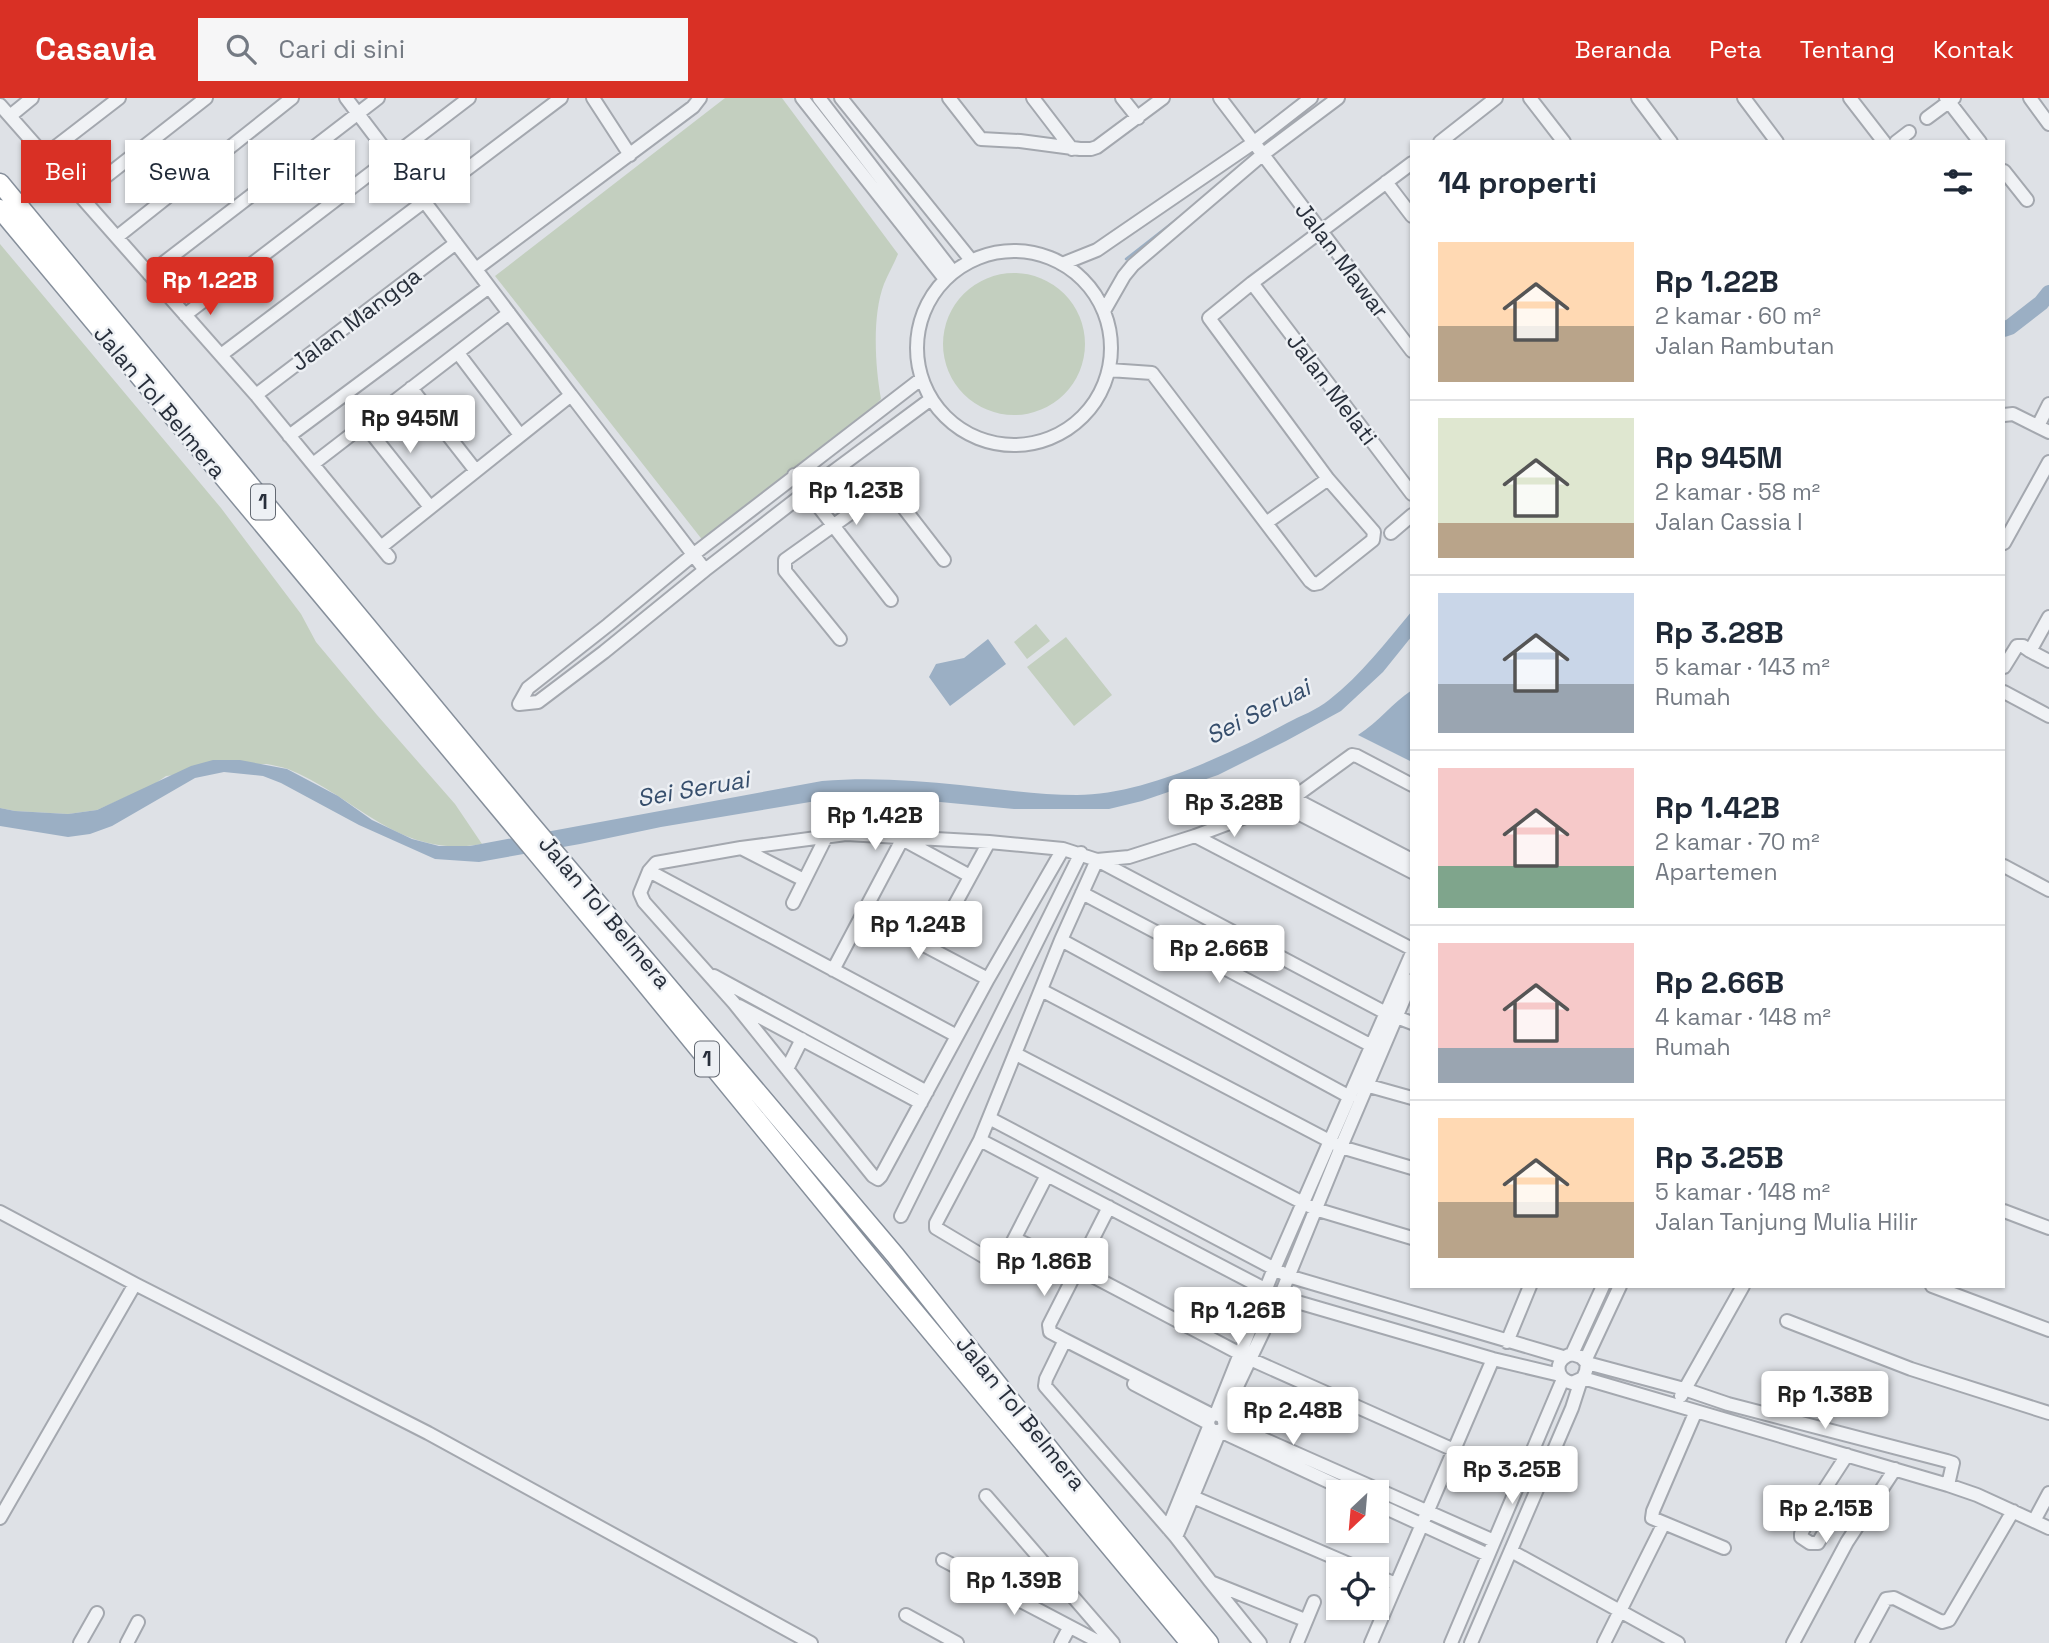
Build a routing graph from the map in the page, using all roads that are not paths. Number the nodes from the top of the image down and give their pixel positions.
1 (33, 98) edge
2 (119, 98) edge
3 (206, 98) edge
4 (292, 98) edge
5 (346, 98) edge
6 (378, 98) edge
7 (469, 98) edge
8 (561, 98) edge
9 (593, 98) edge
10 (710, 98) edge
11 (802, 98) edge
12 (819, 98) edge
13 (841, 98) edge
14 (949, 98) edge
15 (1034, 98) edge
16 (1122, 98) edge
17 (1163, 98) edge
18 (1220, 98) edge
19 (1311, 98) edge
20 (1338, 98) edge
21 (1496, 98) edge
22 (1530, 98) edge
23 (1638, 98) edge
24 (1744, 98) edge
25 (1850, 98) edge
26 (2030, 98) edge
27 (1950, 99) edge
28 (696, 102) edge
29 (0, 105) edge
30 (358, 113) junction
31 (10, 116) junction
32 (1138, 118) junction
33 (1927, 118) dead end
34 (2049, 124) edge
35 (1909, 132) dead end
36 (1450, 139) edge
37 (32, 140) edge
38 (64, 140) edge
39 (377, 140) edge
40 (415, 140) edge
41 (1562, 140) edge
42 (1670, 140) edge
43 (1776, 140) edge
44 (1882, 140) edge
45 (1899, 140) edge
46 (1979, 140) edge
47 (1253, 143) junction
48 (1072, 149) junction
49 (630, 155) junction
50 (1262, 155) junction
51 (1410, 164) edge
52 (470, 166) edge
53 (111, 172) edge
54 (2005, 172) edge
55 (0, 173) edge
56 (369, 176) edge
57 (1386, 182) junction
58 (3, 196) edge
59 (2027, 200) dead end
60 (86, 203) edge
61 (421, 203) edge
62 (426, 203) edge
63 (1410, 213) edge
64 (945, 228) junction
65 (1321, 233) junction
66 (117, 237) junction
67 (456, 243) junction
68 (924, 243) junction
69 (971, 260) junction
70 (1062, 264) junction
71 (476, 269) junction
72 (149, 274) junction
73 (949, 275) junction
74 (1252, 283) junction
75 (489, 287) junction
76 (1104, 311) junction
77 (509, 313) junction
78 (185, 315) junction
79 (1410, 348) edge
80 (458, 353) junction
81 (221, 355) junction
82 (1109, 370) junction
83 (921, 379) junction
84 (411, 388) junction
85 (256, 395) junction
86 (571, 395) junction
87 (931, 399) junction
88 (2049, 404) edge
89 (2005, 414) edge
90 (364, 424) junction
91 (2043, 429) edge
92 (520, 435) junction
93 (289, 436) junction
94 (2049, 462) edge
95 (313, 464) junction
96 (476, 471) junction
97 (794, 475) junction
98 (1328, 479) junction
99 (807, 491) junction
100 (1410, 491) edge
101 (430, 507) junction
102 (1410, 517) edge
103 (1266, 523) junction
104 (833, 525) junction
105 (1391, 533) dead end
106 (2005, 541) edge
107 (694, 554) junction
108 (944, 560) dead end
109 (705, 570) junction
110 (891, 600) dead end
111 (2049, 617) edge
112 (608, 625) junction
113 (621, 639) junction
114 (840, 639) dead end
115 (2030, 651) junction
116 (2049, 661) edge
117 (2005, 665) edge
118 (2005, 693) edge
119 (2049, 716) edge
120 (1410, 784) edge
121 (1293, 798) junction
122 (1280, 804) junction
123 (827, 835) junction
124 (1195, 836) junction
125 (903, 838) junction
126 (989, 842) junction
127 (741, 848) junction
128 (1063, 849) junction
129 (1081, 853) junction
130 (1410, 859) edge
131 (1097, 860) junction
132 (552, 862) junction
133 (2005, 867) edge
134 (649, 871) junction
135 (1410, 871) edge
136 (970, 876) junction
137 (804, 880) junction
138 (2049, 890) edge
139 (1082, 894) junction
140 (793, 903) dead end
141 (952, 910) dead end
142 (863, 912) junction
143 (1061, 940) junction
144 (1410, 950) edge
145 (1410, 958) edge
146 (833, 970) junction
147 (704, 971) junction
148 (989, 979) junction
149 (1410, 984) edge
150 (1041, 990) junction
151 (734, 1003) junction
152 (1392, 1016) junction
153 (1410, 1022) edge
154 (957, 1036) junction
155 (802, 1039) junction
156 (1372, 1046) junction
157 (1016, 1054) junction
158 (787, 1069) junction
159 (1362, 1084) junction
160 (1350, 1097) junction
161 (1410, 1097) edge
162 (924, 1098) junction
163 (989, 1118) junction
164 (980, 1140) junction
165 (1335, 1145) junction
166 (1410, 1167) edge
167 (1047, 1175) junction
168 (1303, 1203) junction
169 (1109, 1207) junction
170 (1315, 1209) junction
171 (2005, 1211) edge
172 (0, 1212) edge
173 (901, 1216) dead end
174 (2049, 1228) edge
175 (1410, 1237) edge
176 (1015, 1239) junction
177 (1077, 1268) junction
178 (1270, 1280) junction
179 (135, 1284) junction
180 (1284, 1286) junction
181 (1529, 1288) edge
182 (1602, 1288) edge
183 (1619, 1288) edge
184 (1742, 1288) edge
185 (1937, 1288) edge
186 (1787, 1321) dead end
187 (2049, 1330) edge
188 (1507, 1342) junction
189 (1064, 1343) junction
190 (1567, 1356) junction
191 (1245, 1357) junction
192 (1493, 1359) junction
193 (1586, 1362) junction
194 (1561, 1377) junction
195 (1582, 1379) junction
196 (1680, 1398) junction
197 (1696, 1411) junction
198 (1763, 1413) junction
199 (2049, 1413) edge
200 (1216, 1421) junction
201 (1756, 1428) junction
202 (1838, 1432) junction
203 (1865, 1439) junction
204 (1454, 1450) junction
205 (1830, 1450) junction
206 (1907, 1451) junction
207 (1852, 1456) junction
208 (1930, 1456) junction
209 (1897, 1470) junction
210 (1922, 1477) junction
211 (1328, 1480) edge
212 (1948, 1485) junction
213 (2049, 1493) edge
214 (986, 1496) dead end
215 (1193, 1497) junction
216 (1390, 1508) edge
217 (2013, 1510) junction
218 (0, 1518) edge
219 (1425, 1519) junction
220 (2034, 1521) junction
221 (1664, 1523) junction
222 (1829, 1524) dead end
223 (2049, 1528) edge
224 (1172, 1532) junction
225 (1494, 1541) junction
226 (1724, 1548) dead end
227 (1511, 1551) junction
228 (1488, 1555) junction
229 (1333, 1557) edge
230 (943, 1560) dead end
231 (1209, 1581) junction
232 (1389, 1581) edge
233 (1396, 1584) junction
234 (1314, 1602) dead end
235 (1621, 1612) junction
236 (97, 1613) dead end
237 (906, 1615) dead end
238 (1306, 1620) junction
239 (138, 1622) dead end
240 (1069, 1628) junction
241 (931, 1629) junction
242 (80, 1643) edge
243 (127, 1643) edge
244 (811, 1643) edge
245 (925, 1643) edge
246 (957, 1643) edge
247 (1061, 1643) edge
248 (1101, 1643) edge
249 (1112, 1643) edge
250 (1190, 1643) edge
251 (1209, 1643) edge
252 (1261, 1643) edge
253 (1297, 1643) edge
254 (1371, 1643) edge
255 (1451, 1643) edge
256 (1471, 1643) edge
257 (1604, 1643) edge
258 (1678, 1643) edge
259 (1793, 1643) edge
260 (1862, 1643) edge

1 - 31 street
2 - 38 street
3 - 53 street
4 - 66 street
5 - 30 street
6 - 30 street
7 - 40 street
8 - 52 street
9 - 49 street
10 - 28 street
11 - 68 street
12 - 68 street
13 - 64 street
14 - 48 street
15 - 48 street
16 - 32 street
17 - 32 street
18 - 47 street, Jalan Mawar
19 - 47 street
20 - 50 street
21 - 36 street
22 - 41 street
23 - 42 street
24 - 43 street
25 - 44 street
26 - 34 street
27 - 33 street
27 - 46 street
28 - 49 street
29 - 31 street
30 - 39 street
30 - 72 street
31 - 37 street
32 - 48 street
35 - 45 street
47 - 50 street, Jalan Mawar
47 - 70 street
49 - 71 street
50 - 65 street, Jalan Mawar
50 - 76 street
51 - 57 street
54 - 59 street
55 - 58 highway, Jalan Tol Belmera
56 - 78 street
57 - 63 street
57 - 65 street
58 - 132 highway, Jalan Tol Belmera / 1
60 - 66 street
61 - 81 street
62 - 67 street
64 - 68 street
64 - 69 street
65 - 74 street
65 - 79 street, Jalan Mawar
66 - 72 street
67 - 71 street
67 - 85 street, Jalan Mangga
68 - 73 street
69 - 70 street
69 - 73 street
70 - 76 street
71 - 75 street
72 - 78 street
73 - 83 street
74 - 98 street
74 - 100 street, Jalan Melati
75 - 77 street
75 - 93 street
76 - 82 street
77 - 80 street
77 - 86 street
78 - 81 street
80 - 84 street
80 - 92 street
81 - 85 street
82 - 87 street
82 - 103 street
83 - 87 street
83 - 97 street
84 - 90 street
84 - 96 street
85 - 93 street
86 - 92 street
86 - 107 street
87 - 99 street
88 - 91 street
89 - 91 street
90 - 95 street
90 - 101 street
92 - 96 street
93 - 95 street
94 - 106 street
95 - 101 street
96 - 101 street
97 - 99 street
97 - 107 street
98 - 103 street
98 - 103 street
99 - 104 street
99 - 109 street
102 - 105 street
104 - 108 street
104 - 110 street
104 - 114 street
107 - 109 street
107 - 112 street
109 - 113 street
111 - 115 street
112 - 113 street
112 - 113 street
115 - 116 street
115 - 117 street
118 - 119 street
120 - 121 street
121 - 122 street
121 - 130 street
122 - 124 street
122 - 135 street
123 - 125 street
123 - 127 street
123 - 137 street
124 - 131 street
124 - 144 street
125 - 126 street
125 - 136 street
125 - 142 street
126 - 128 street
126 - 136 street
127 - 134 street
127 - 137 street
128 - 129 street
128 - 148 street
129 - 131 street
129 - 173 street
131 - 139 street
131 - 152 street
132 - 250 highway, Jalan Tol Belmera / 1
132 - 251 highway, Jalan Tol Belmera / 1
133 - 138 street
134 - 146 street
134 - 147 street
136 - 141 street
137 - 140 street
139 - 143 street
139 - 156 street
142 - 146 street
142 - 148 street
143 - 150 street
143 - 160 street
145 - 152 street
146 - 154 street
147 - 151 street
147 - 162 street
148 - 154 street
149 - 152 street
150 - 157 street
150 - 165 street
151 - 155 street
151 - 158 street
152 - 153 street
152 - 156 street
152 - 159 street
154 - 162 street
155 - 158 street
155 - 162 street
156 - 159 street
157 - 163 street
157 - 168 street
158 - 162 street
159 - 160 street
159 - 161 street
159 - 165 street
160 - 165 street
163 - 164 street
163 - 178 street
164 - 167 street
164 - 176 street
165 - 166 street
165 - 168 street
165 - 170 street
167 - 169 street
167 - 176 street
168 - 170 street
168 - 178 street
169 - 177 street
169 - 178 street
170 - 175 street
170 - 180 street
171 - 174 street
172 - 179 street
176 - 177 street
177 - 189 street
177 - 191 street
178 - 180 street
178 - 180 street
178 - 191 street
179 - 218 street
179 - 244 street
180 - 188 street
180 - 191 street
180 - 192 street
181 - 188 street
182 - 190 street
183 - 193 street
184 - 196 street
185 - 187 street
186 - 199 street
188 - 190 street
189 - 200 street
189 - 224 street
190 - 193 street
190 - 194 street
191 - 200 street
191 - 204 street
192 - 194 street
192 - 204 street
193 - 195 street
193 - 196 street
194 - 195 street
194 - 225 street
195 - 196 street
195 - 227 street
196 - 197 street
196 - 198 street
197 - 201 street
197 - 221 street
198 - 201 street
198 - 202 street
200 - 211 street
200 - 215 street
200 - 219 street
200 - 224 street
201 - 205 street
202 - 203 street
202 - 205 street
203 - 206 street
203 - 207 street
204 - 219 street
205 - 207 street
206 - 208 street
206 - 209 street
207 - 209 street
207 - 222 street
208 - 210 street
208 - 212 street
209 - 210 street
209 - 259 street
210 - 212 street
212 - 217 street
213 - 220 street
214 - 249 street
215 - 224 street
215 - 229 street
216 - 219 street
217 - 220 street
217 - 260 street
219 - 225 street
219 - 228 street
219 - 233 street
220 - 223 street
221 - 226 street
221 - 235 street
224 - 231 street
225 - 228 street
227 - 235 street
227 - 256 street
228 - 255 street
230 - 240 street
231 - 238 street
231 - 252 street
232 - 233 street
233 - 254 street
234 - 238 street
235 - 257 street
235 - 258 street
236 - 242 street
237 - 241 street
238 - 253 street
239 - 243 street
240 - 247 street
240 - 248 street
241 - 245 street
241 - 246 street

